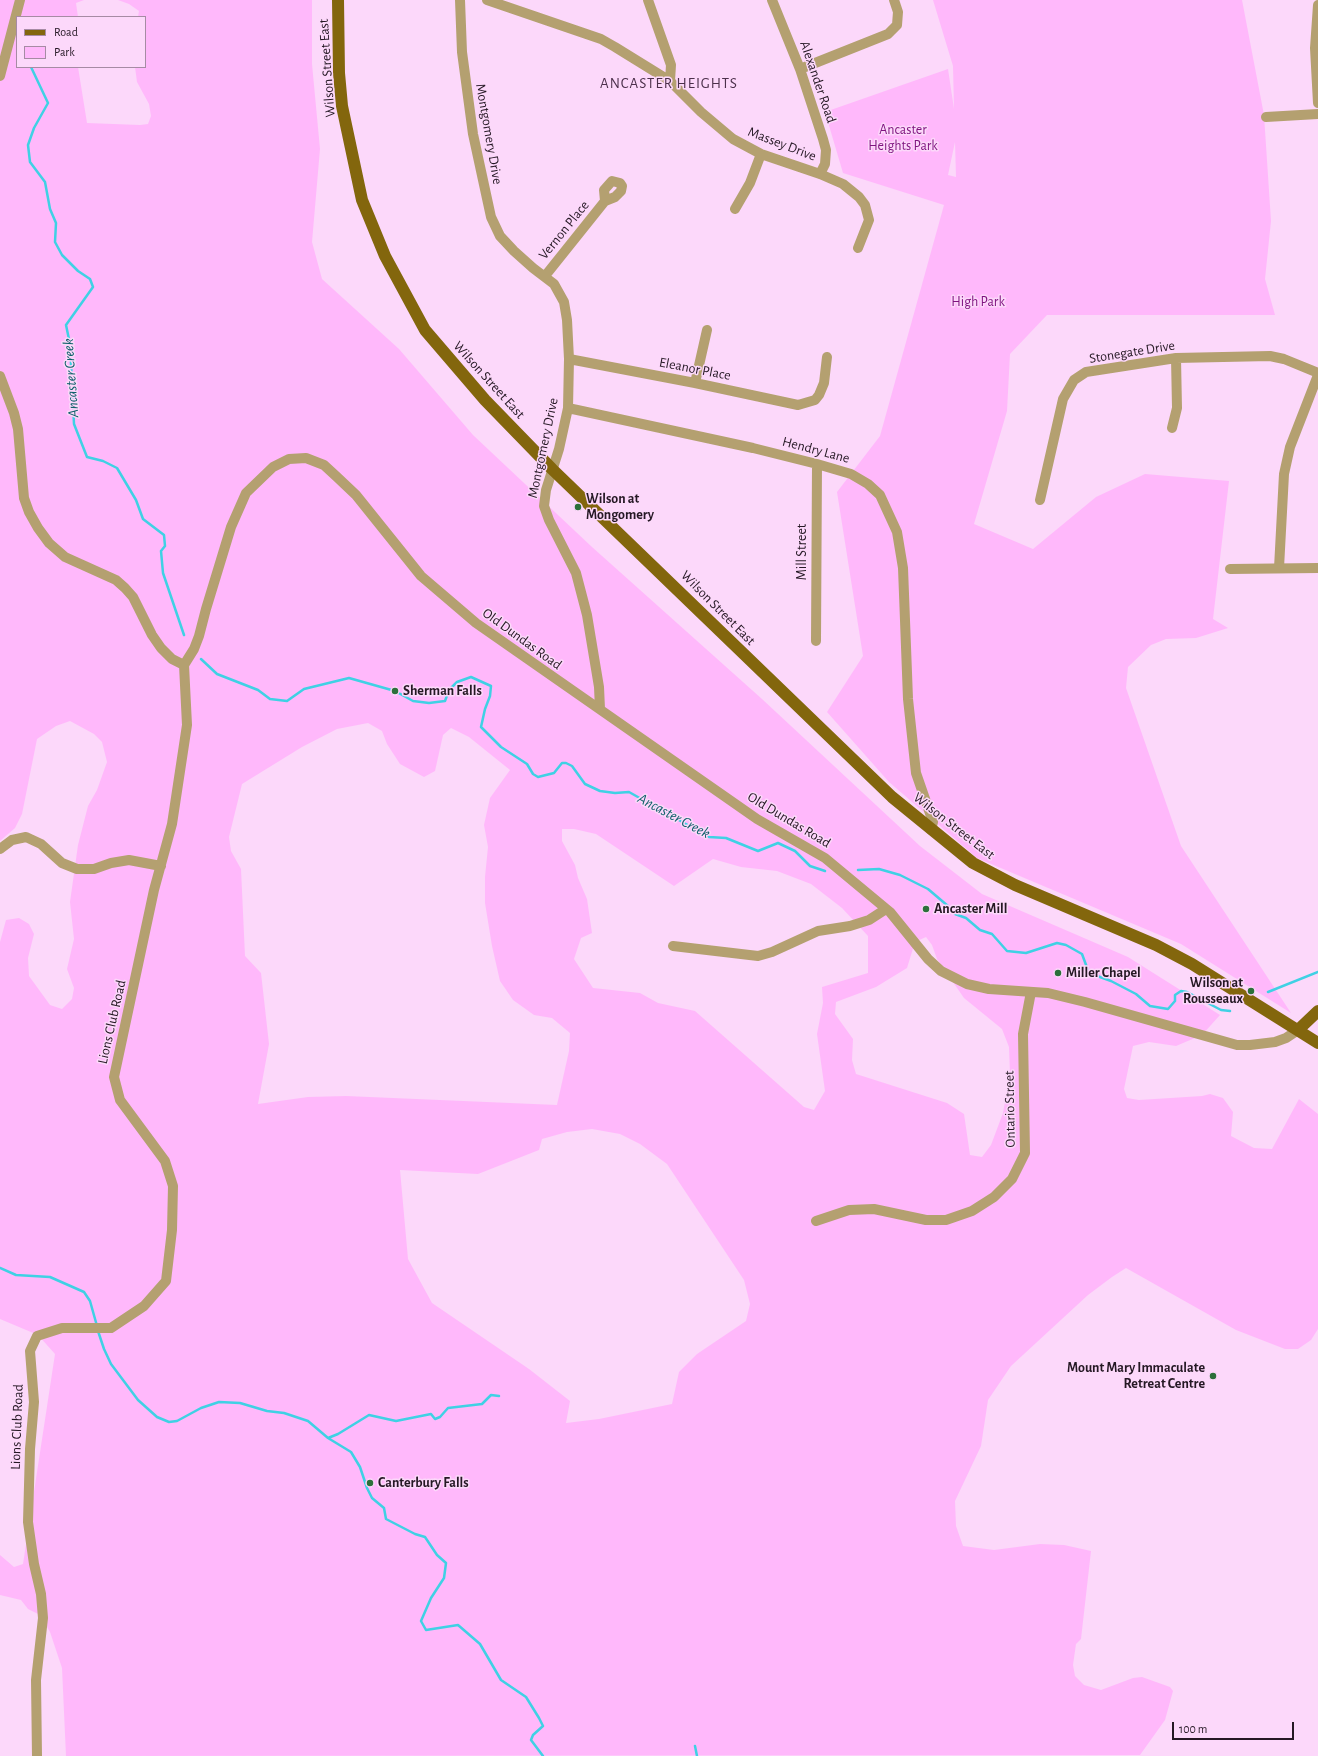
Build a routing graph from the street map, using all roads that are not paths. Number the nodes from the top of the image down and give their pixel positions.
1 (20, 0) edge
2 (338, 0) edge
3 (460, 0) edge
4 (487, 0) edge
5 (648, 0) edge
6 (772, 0) edge
7 (894, 0) edge
8 (1318, 5) edge
9 (800, 69) junction
10 (0, 76) edge
11 (670, 80) junction
12 (1318, 103) edge
13 (1318, 114) edge
14 (1266, 117) dead end
15 (761, 154) junction
16 (820, 174) junction
17 (605, 201) dead end
18 (735, 209) dead end
19 (858, 248) dead end
20 (545, 276) junction
21 (707, 330) dead end
22 (827, 357) dead end
23 (1176, 358) junction
24 (569, 359) junction
25 (1318, 374) edge
26 (0, 376) edge
27 (695, 383) junction
28 (568, 408) junction
29 (1172, 428) dead end
30 (817, 464) junction
31 (552, 469) junction
32 (1040, 500) dead end
33 (1279, 568) junction
34 (1318, 568) edge
35 (1230, 569) dead end
36 (816, 641) dead end
37 (186, 662) junction
38 (600, 709) junction
39 (931, 830) junction
40 (0, 849) edge
41 (160, 866) junction
42 (886, 909) junction
43 (673, 946) dead end
44 (1031, 992) junction
45 (1318, 1011) edge
46 (1298, 1030) junction
47 (1318, 1043) edge
48 (816, 1221) dead end
49 (37, 1756) edge

1 - 10 street
2 - 31 main road, Wilson Street East
3 - 20 street, Montgomery Drive
4 - 11 street, Massey Drive
5 - 11 street
6 - 9 street, Alexander Road
7 - 9 street
8 - 12 street
9 - 16 street, Alexander Road
11 - 15 street, Massey Drive
13 - 14 street
15 - 16 street, Massey Drive
15 - 18 street
16 - 19 street, Massey Drive
17 - 20 street, Vernon Place
20 - 24 street, Montgomery Drive
21 - 27 street
22 - 27 street, Eleanor Place
23 - 25 street, Stonegate Drive
23 - 29 street
23 - 32 street, Stonegate Drive
24 - 27 street, Eleanor Place
24 - 28 street, Montgomery Drive
25 - 33 street
26 - 37 street
28 - 30 street, Hendry Lane
28 - 31 street, Montgomery Drive
30 - 36 street, Mill Street
30 - 39 street, Hendry Lane
31 - 38 street, Montgomery Drive
31 - 39 main road, Wilson Street East
33 - 34 street
33 - 35 street
37 - 38 street, Old Dundas Road
37 - 41 street, Lions Club Road
38 - 42 street, Old Dundas Road
39 - 46 main road, Wilson Street East
40 - 41 street
41 - 49 street, Lions Club Road
42 - 43 street
42 - 44 street, Old Dundas Road
44 - 46 street, Old Dundas Road
44 - 48 street, Ontario Street
45 - 46 main road
46 - 47 main road, Wilson Street East

